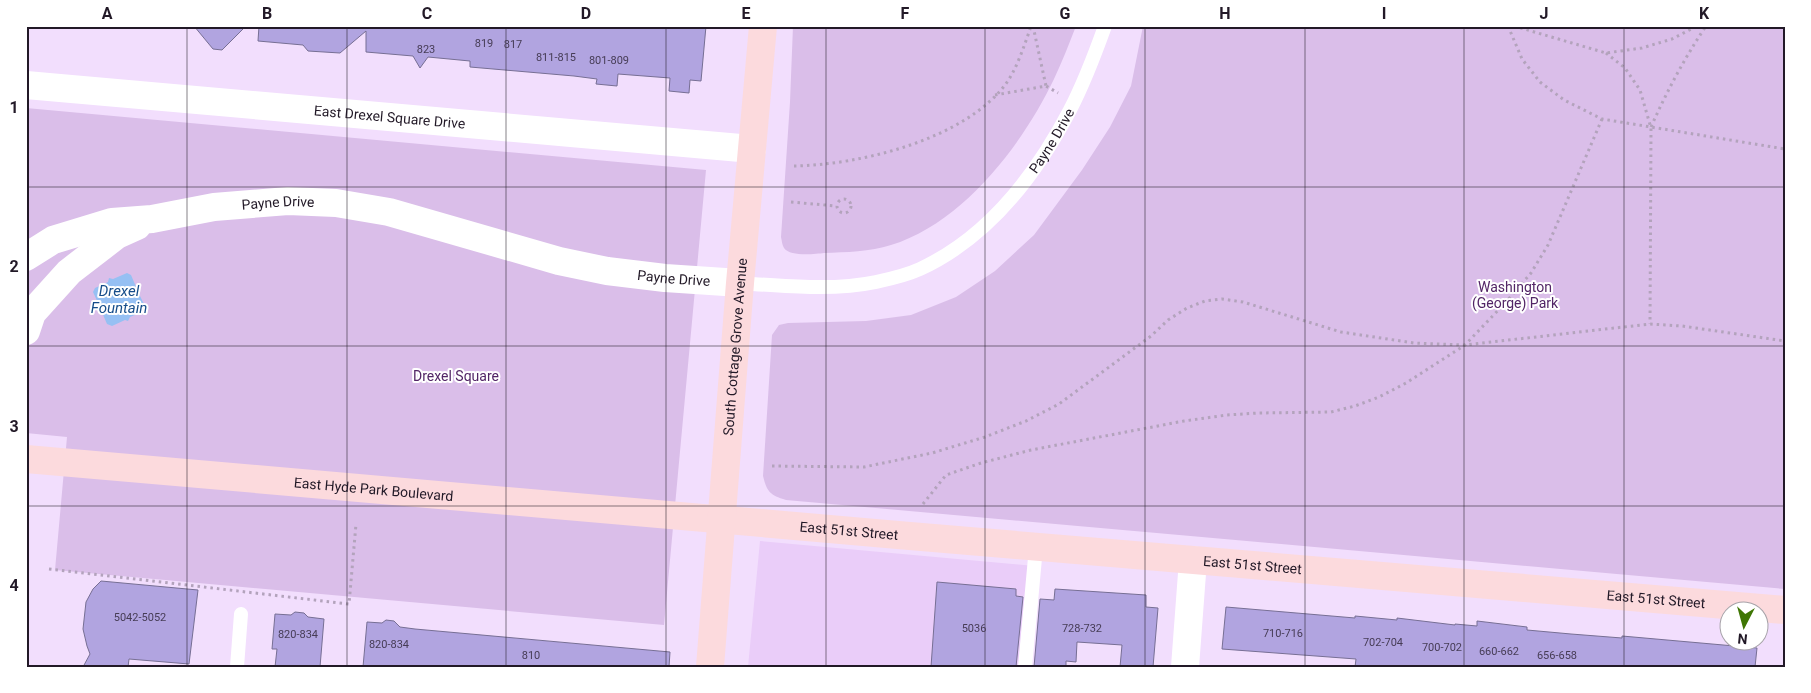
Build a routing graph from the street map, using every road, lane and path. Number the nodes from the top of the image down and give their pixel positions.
1 (763, 26) edge
2 (1032, 26) edge
3 (1106, 26) edge
4 (1508, 26) edge
5 (1514, 26) edge
6 (1697, 26) edge
7 (1706, 26) edge
8 (1606, 53) junction
9 (26, 85) edge
10 (1046, 86) junction
11 (994, 96) junction
12 (1074, 101) junction
13 (1602, 118) junction
14 (1651, 128) junction
15 (752, 149) junction
16 (1785, 149) edge
17 (794, 166) dead end
18 (792, 202) dead end
19 (836, 206) junction
20 (152, 219) junction
21 (26, 257) edge
22 (740, 283) junction
23 (29, 322) edge
24 (1650, 324) junction
25 (1785, 341) edge
26 (1465, 345) junction
27 (26, 460) edge
28 (772, 466) dead end
29 (923, 504) dead end
30 (722, 520) junction
31 (356, 524) dead end
32 (1036, 547) junction
33 (1193, 560) junction
34 (49, 570) dead end
35 (1785, 610) edge
36 (241, 614) dead end
37 (236, 667) edge
38 (710, 667) edge
39 (1025, 667) edge
40 (1184, 667) edge

1 - 15 main road, South Cottage Grove Avenue
2 - 10 path
2 - 11 path
3 - 12 lane, Payne Drive
4 - 13 path
5 - 8 path
6 - 8 path
7 - 14 path
8 - 14 path
9 - 15 street, East Drexel Square Drive
10 - 11 path
10 - 12 path
11 - 17 path
12 - 22 lane, Payne Drive
13 - 14 path
13 - 26 path
14 - 16 path
14 - 24 path
15 - 22 main road, South Cottage Grove Avenue
18 - 19 path
19 - 19 path
20 - 21 street, Payne Drive
20 - 22 street, Payne Drive
20 - 23 street, Payne Drive
22 - 30 main road, South Cottage Grove Avenue
24 - 25 path
24 - 26 path
26 - 28 path
26 - 29 path
27 - 30 main road, East Hyde Park Boulevard
30 - 32 main road, East 51st Street
30 - 38 main road, South Cottage Grove Avenue
31 - 34 path
32 - 33 main road, East 51st Street
32 - 39 lane
33 - 35 main road, East 51st Street
33 - 40 street
36 - 37 lane

